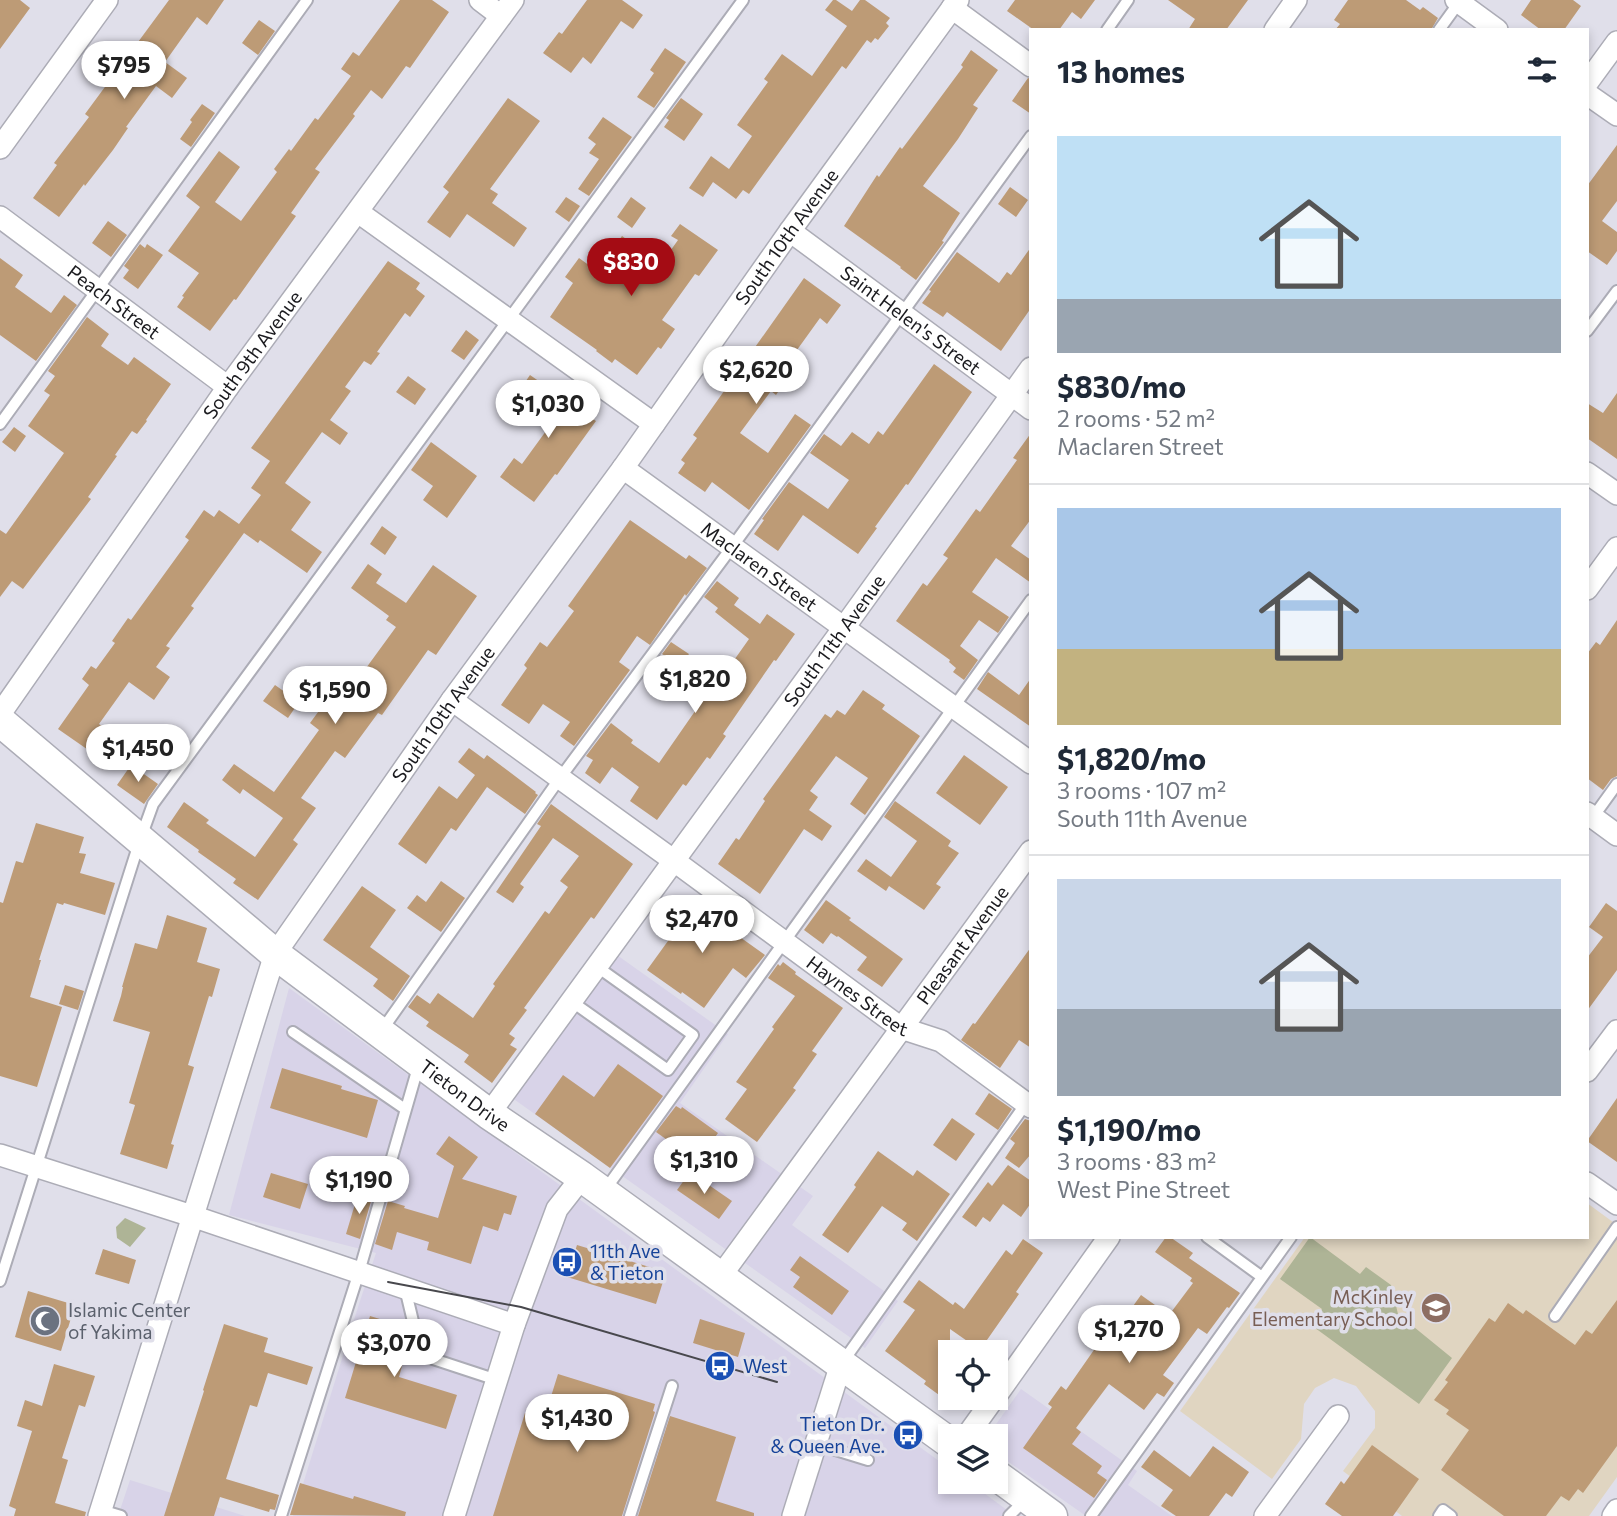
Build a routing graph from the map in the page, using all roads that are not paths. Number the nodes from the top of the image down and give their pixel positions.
1 (107, 0) edge
2 (307, 0) edge
3 (480, 0) edge
4 (743, 0) edge
5 (1128, 0) edge
6 (1296, 0) edge
7 (1458, 1) edge
8 (955, 4) edge
9 (507, 8) edge
10 (1108, 28) edge
11 (1276, 28) edge
12 (1440, 28) edge
13 (1494, 28) edge
14 (1617, 42) edge
15 (1029, 64) edge
16 (1589, 80) edge
17 (1589, 95) edge
18 (1617, 115) edge
19 (1029, 139) edge
20 (0, 148) edge
21 (358, 212) junction
22 (0, 217) edge
23 (790, 231) junction
24 (98, 290) junction
25 (1617, 291) edge
26 (901, 313) junction
27 (508, 320) junction
28 (1589, 328) edge
29 (1029, 371) edge
30 (228, 387) junction
31 (1012, 395) junction
32 (1029, 408) edge
33 (0, 424) edge
34 (654, 424) junction
35 (623, 468) junction
36 (1589, 474) edge
37 (1617, 494) edge
38 (732, 547) junction
39 (1617, 548) edge
40 (1589, 586) edge
41 (1029, 603) edge
42 (843, 629) junction
43 (452, 700) junction
44 (954, 708) junction
45 (0, 714) edge
46 (0, 721) edge
47 (1029, 762) edge
48 (560, 778) junction
49 (1617, 784) edge
50 (1589, 818) edge
51 (1617, 835) edge
52 (140, 840) junction
53 (1029, 854) edge
54 (673, 860) junction
55 (784, 942) junction
56 (275, 954) junction
57 (596, 966) junction
58 (571, 1001) junction
59 (901, 1028) junction
60 (1617, 1031) edge
61 (293, 1032) dead end
62 (380, 1032) junction
63 (419, 1061) junction
64 (1589, 1068) edge
65 (1029, 1103) edge
66 (405, 1109) junction
67 (489, 1114) junction
68 (0, 1155) edge
69 (36, 1166) junction
70 (1589, 1184) edge
71 (593, 1185) junction
72 (1617, 1204) edge
73 (192, 1216) junction
74 (1617, 1227) edge
75 (1109, 1239) edge
76 (1210, 1239) edge
77 (1290, 1239) edge
78 (359, 1272) junction
79 (720, 1277) junction
80 (1262, 1277) junction
81 (0, 1281) edge
82 (396, 1285) junction
83 (1555, 1316) dead end
84 (514, 1325) junction
85 (841, 1364) junction
86 (1008, 1379) edge
87 (497, 1380) junction
88 (672, 1386) dead end
89 (1338, 1416) dead end
90 (938, 1434) edge
91 (816, 1444) junction
92 (867, 1460) dead end
93 (1008, 1492) edge
94 (1018, 1507) edge
95 (1617, 1510) edge
96 (107, 1514) edge
97 (281, 1516) edge
98 (454, 1516) edge
99 (631, 1516) edge
100 (793, 1516) edge
101 (1052, 1516) edge
102 (1091, 1516) edge
103 (1265, 1516) edge
104 (1439, 1516) edge
105 (1451, 1516) edge
106 (1613, 1516) edge

1 - 20 street
2 - 24 lane
3 - 9 street
4 - 27 lane
5 - 10 lane
6 - 11 street
7 - 12 lane
7 - 13 street
8 - 15 street
8 - 23 street, South 10th Avenue
9 - 21 street, South 9th Avenue
14 - 16 street
17 - 18 street
19 - 26 lane
21 - 27 street
21 - 30 street, South 9th Avenue
22 - 24 street, Peach Street
23 - 26 street, Saint Helen's Street
23 - 34 street, South 10th Avenue
24 - 30 street, Peach Street
24 - 33 lane
25 - 28 lane
26 - 31 street, Saint Helen's Street
26 - 38 lane
27 - 34 street
27 - 52 lane
29 - 31 street, South 11th Avenue
30 - 45 street, South 9th Avenue
31 - 32 street, Saint Helen's Street
31 - 42 street, South 11th Avenue
34 - 35 street, South 10th Avenue
35 - 38 street, Maclaren Street
35 - 43 street, South 10th Avenue
36 - 37 street
38 - 42 street, Maclaren Street
38 - 48 lane
39 - 40 street
41 - 44 lane
42 - 44 street, Maclaren Street
42 - 54 street, South 11th Avenue
43 - 48 street, Haynes Street
43 - 56 street, South 10th Avenue
44 - 47 street, Maclaren Street
44 - 55 lane
46 - 52 main road, Tieton Drive
48 - 54 street, Haynes Street
48 - 62 lane
49 - 50 lane
50 - 51 street
52 - 56 main road, Tieton Drive
52 - 69 lane
53 - 59 street, Pleasant Avenue
54 - 55 street, Haynes Street
54 - 57 street, South 11th Avenue
55 - 59 street, Haynes Street
55 - 71 lane
56 - 62 main road, Tieton Drive
56 - 73 street, South 10th Avenue
57 - 58 street, South 11th Avenue
57 - 58 lane
58 - 67 street, South 11th Avenue
59 - 65 street, Haynes Street
59 - 79 street, Pleasant Avenue
60 - 64 street
61 - 66 lane
62 - 63 main road, Tieton Drive
63 - 66 lane
63 - 67 main road, Tieton Drive
65 - 85 lane
66 - 78 lane
67 - 71 main road, Tieton Drive
68 - 69 street
69 - 73 street
69 - 81 lane
70 - 72 street
71 - 79 main road, Tieton Drive
71 - 84 street
73 - 78 street
73 - 96 street, South 10th Avenue
74 - 83 lane
75 - 86 street
76 - 80 lane
77 - 80 lane
78 - 82 street
78 - 97 lane
79 - 85 main road, Tieton Drive
80 - 102 lane
82 - 84 street
82 - 87 lane
84 - 87 street
85 - 90 main road, Tieton Drive
85 - 91 street
87 - 98 street
88 - 99 lane
89 - 103 street
91 - 92 lane
91 - 100 street
93 - 94 main road
94 - 101 main road
95 - 106 street
104 - 105 lane

